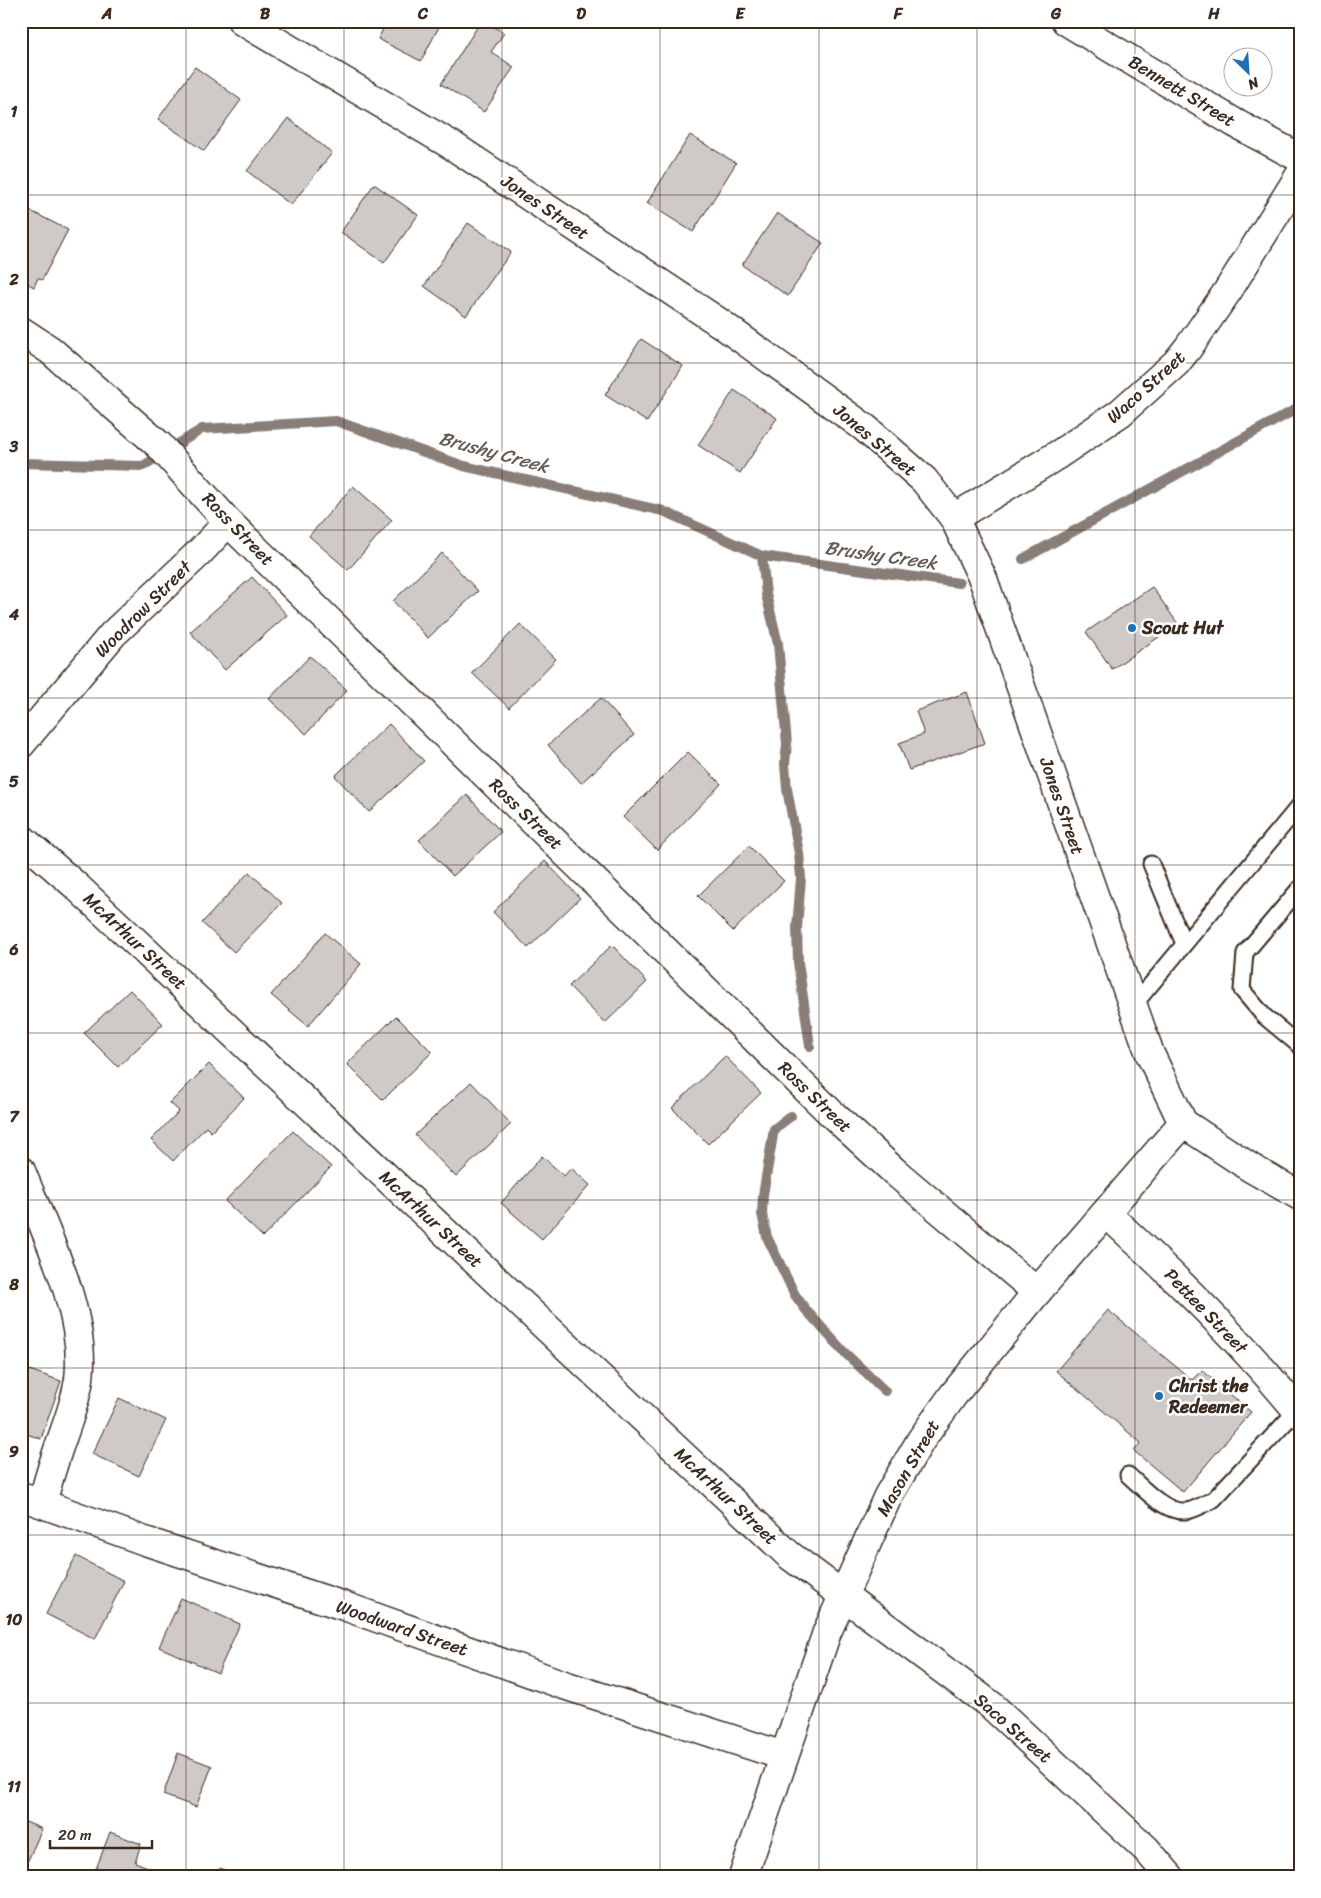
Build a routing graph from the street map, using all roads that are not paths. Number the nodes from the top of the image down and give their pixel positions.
1 (242, 21) edge
2 (1066, 21) edge
3 (1300, 158) edge
4 (1300, 175) edge
5 (21, 331) edge
6 (954, 518) junction
7 (228, 522) junction
8 (21, 744) edge
9 (1300, 805) edge
10 (24, 847) edge
11 (1151, 864) dead end
12 (1300, 888) edge
13 (1184, 944) junction
14 (1133, 1006) junction
15 (1300, 1046) edge
16 (1183, 1123) junction
17 (21, 1171) edge
18 (1300, 1196) edge
19 (1106, 1213) junction
20 (1037, 1292) junction
21 (1298, 1412) edge
22 (1128, 1475) dead end
23 (32, 1500) edge
24 (842, 1596) junction
25 (784, 1756) junction
26 (743, 1877) edge
27 (1170, 1877) edge

1 - 6 street, Jones Street
2 - 3 street, Bennett Street
4 - 6 street, Waco Street
5 - 7 street, Ross Street
6 - 14 street, Jones Street
7 - 8 street, Woodrow Street
7 - 20 street, Ross Street
9 - 13 lane
10 - 24 street, McArthur Street
11 - 13 lane
12 - 15 lane
13 - 14 lane
14 - 16 street, Jones Street
16 - 18 street
16 - 19 street, Mason Street
17 - 23 street
19 - 20 street, Mason Street
19 - 21 street, Pettee Street
20 - 24 street, Mason Street
21 - 22 lane
23 - 25 street, Woodward Street
24 - 25 street, Mason Street
24 - 27 street, Saco Street
25 - 26 street, Mason Street

